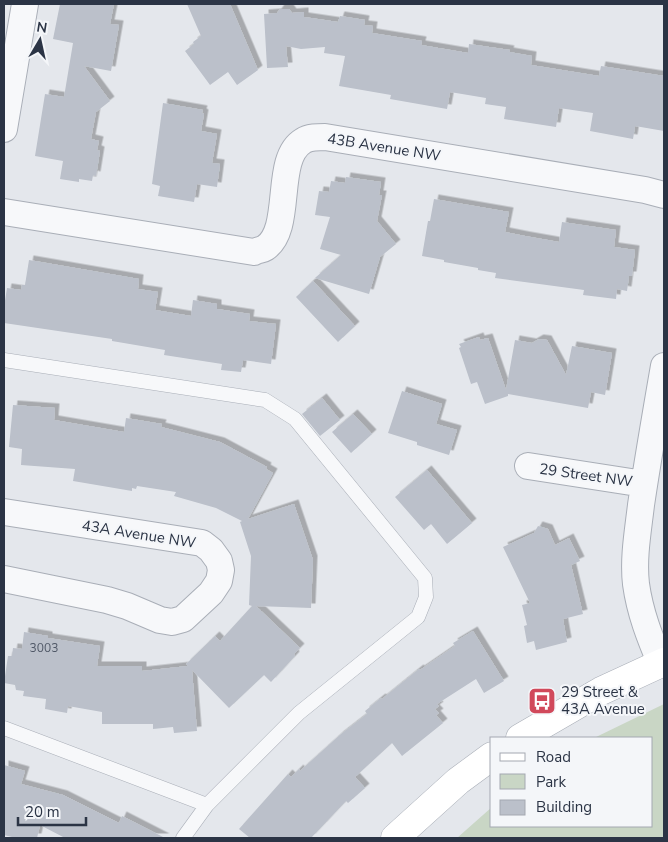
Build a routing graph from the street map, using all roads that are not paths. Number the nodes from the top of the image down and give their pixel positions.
1 (25, 4) edge
2 (4, 129) edge
3 (664, 195) edge
4 (4, 212) edge
5 (4, 360) edge
6 (664, 366) edge
7 (528, 466) dead end
8 (644, 484) junction
9 (4, 512) edge
10 (4, 579) edge
11 (662, 663) edge
12 (4, 728) edge
13 (522, 737) edge
14 (490, 757) edge
15 (207, 805) junction
16 (183, 838) edge
17 (395, 838) edge

1 - 2 street
3 - 4 street, 43B Avenue NW
5 - 15 lane
6 - 8 street, 29 Street NW
7 - 8 street, 29 Street NW
8 - 11 street, 29 Street NW
9 - 10 street, 43A Avenue NW
11 - 13 street
12 - 15 lane
14 - 17 street
15 - 16 lane

